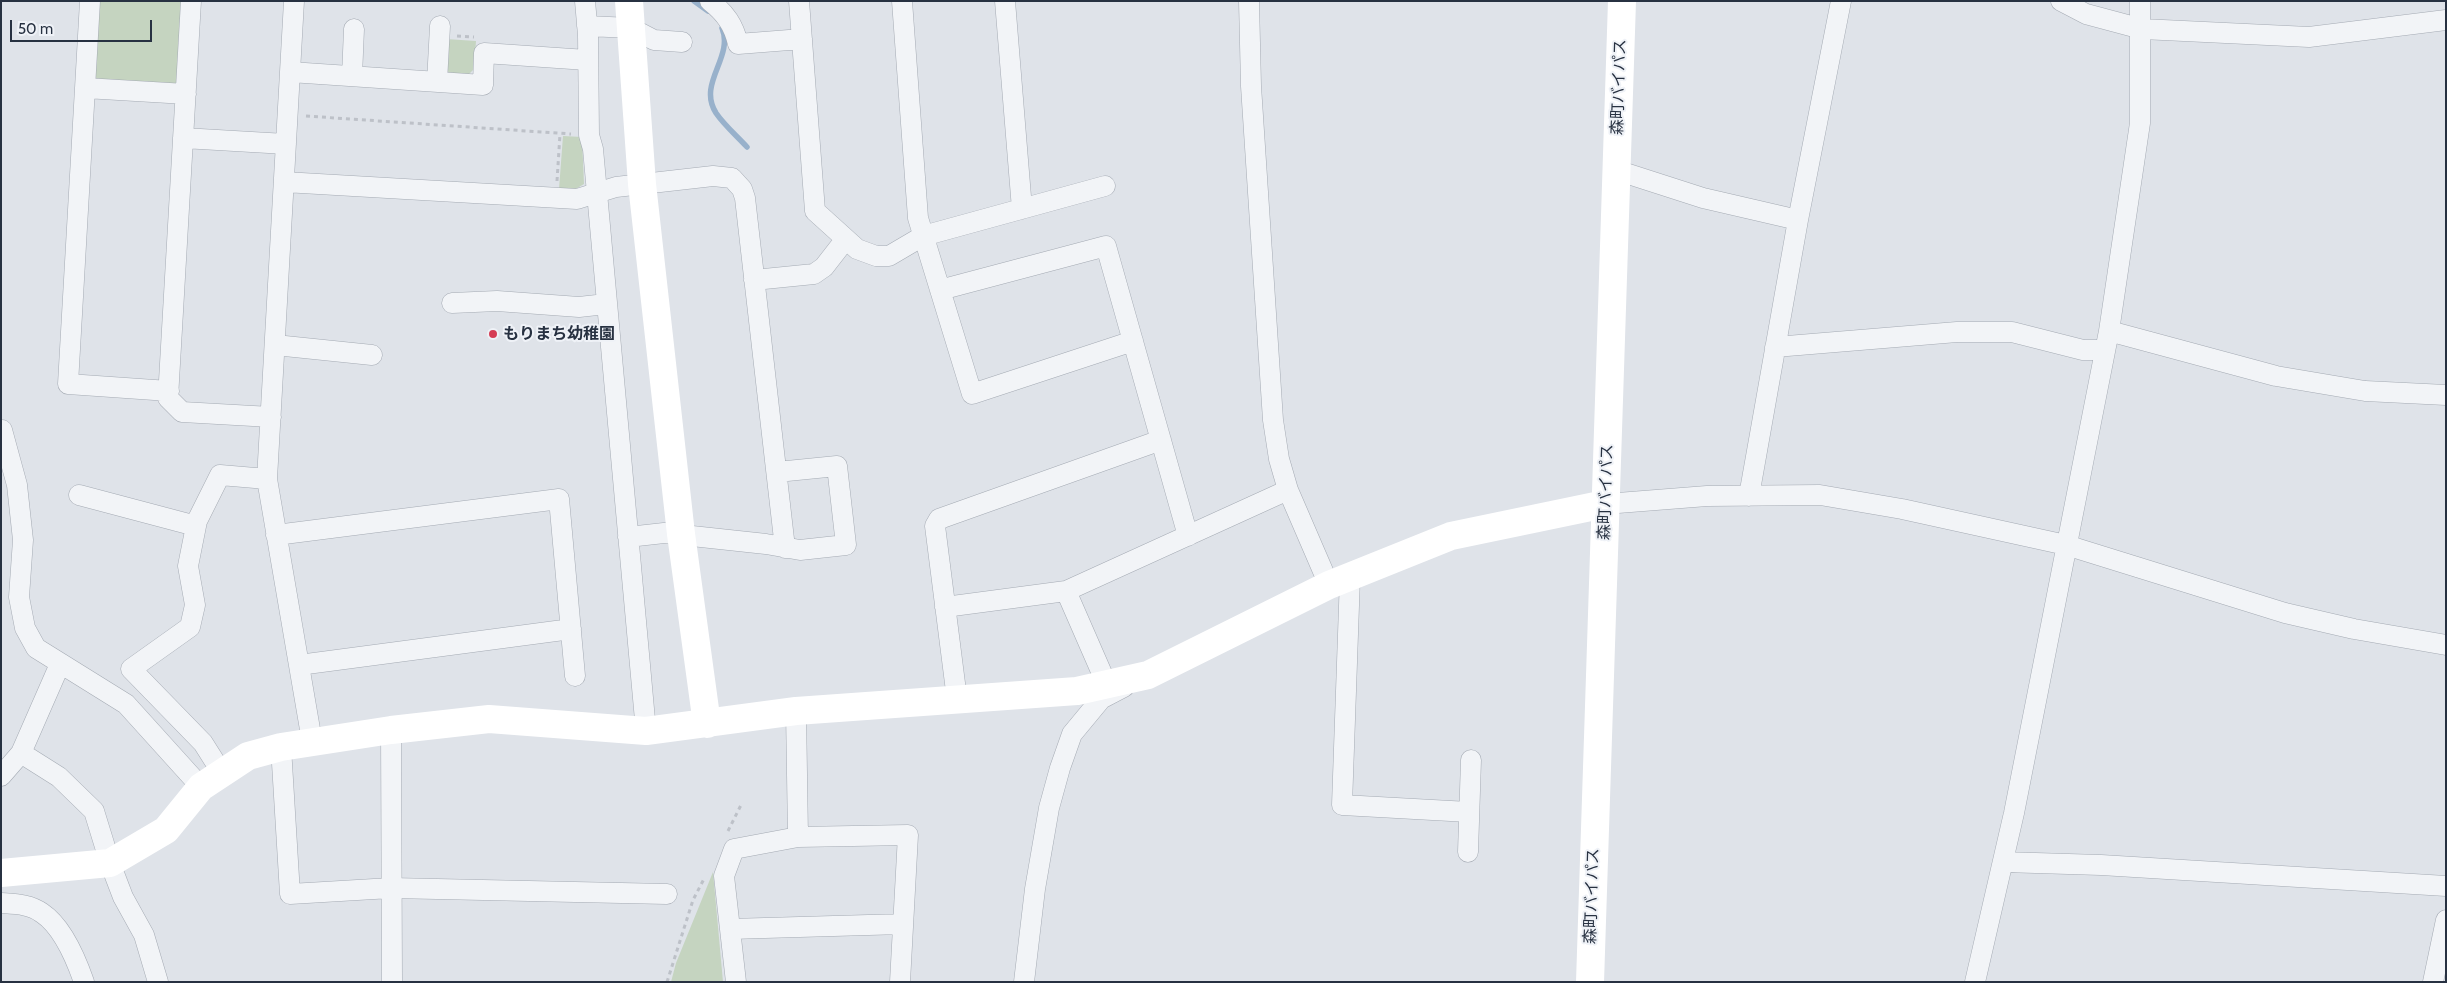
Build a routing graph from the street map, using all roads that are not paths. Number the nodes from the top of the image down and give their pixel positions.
1 (90, 1) edge
2 (191, 1) edge
3 (294, 1) edge
4 (585, 1) edge
5 (710, 1) edge
6 (799, 1) edge
7 (902, 1) edge
8 (1005, 1) edge
9 (1248, 1) edge
10 (1622, 1) edge
11 (1841, 1) edge
12 (2061, 1) edge
13 (2140, 1) edge
14 (630, 14) edge
15 (2446, 20) edge
16 (587, 26) junction
17 (2142, 28) junction
18 (354, 29) dead end
19 (440, 30) road end
20 (802, 39) junction
21 (682, 42) dead end
22 (587, 60) junction
23 (290, 72) junction
24 (352, 76) junction
25 (437, 82) junction
26 (85, 88) junction
27 (186, 94) junction
28 (183, 138) junction
29 (286, 144) junction
30 (1616, 170) junction
31 (284, 182) junction
32 (642, 184) junction
33 (1105, 186) dead end
34 (596, 193) junction
35 (1022, 209) junction
36 (1798, 220) junction
37 (923, 236) junction
38 (845, 240) junction
39 (754, 280) junction
40 (940, 290) junction
41 (452, 303) dead end
42 (606, 304) junction
43 (2109, 331) junction
44 (1133, 341) junction
45 (275, 344) junction
46 (1776, 347) junction
47 (2105, 350) junction
48 (372, 355) dead end
49 (169, 390) junction
50 (2446, 395) edge
51 (270, 418) junction
52 (2, 430) edge
53 (1161, 440) junction
54 (777, 472) junction
55 (267, 479) junction
56 (1288, 490) junction
57 (78, 495) dead end
58 (1750, 496) junction
59 (1605, 504) junction
60 (196, 526) junction
61 (681, 534) junction
62 (276, 535) junction
63 (1188, 536) junction
64 (628, 537) junction
65 (2066, 545) junction
66 (785, 548) junction
67 (1340, 581) junction
68 (1066, 591) junction
69 (945, 608) junction
70 (571, 629) junction
71 (2446, 645) edge
72 (60, 664) junction
73 (299, 665) junction
74 (1148, 675) junction
75 (575, 676) dead end
76 (1107, 685) junction
77 (957, 699) junction
78 (796, 711) junction
79 (707, 724) junction
80 (390, 730) junction
81 (646, 731) junction
82 (312, 741) junction
83 (281, 747) junction
84 (21, 753) junction
85 (1470, 760) dead end
86 (1, 776) edge
87 (212, 780) junction
88 (1469, 812) junction
89 (798, 837) junction
90 (1468, 852) dead end
91 (2003, 862) junction
92 (110, 863) junction
93 (1, 873) edge
94 (2446, 886) edge
95 (391, 888) junction
96 (668, 894) dead end
97 (1, 903) edge
98 (2446, 920) edge
99 (903, 924) junction
100 (730, 929) junction
101 (84, 982) edge
102 (158, 982) edge
103 (392, 982) edge
104 (736, 982) edge
105 (900, 982) edge
106 (1024, 982) edge
107 (1590, 982) edge
108 (1975, 982) edge
109 (2432, 982) edge

1 - 26 street
2 - 27 street
3 - 23 street
4 - 16 street
5 - 20 street
6 - 20 street
7 - 37 street
8 - 35 street
9 - 56 street
10 - 30 street, 森町バイパス
11 - 36 street
12 - 17 street
13 - 17 street
14 - 16 street
14 - 21 street
14 - 32 street
15 - 17 street
16 - 22 street
17 - 43 street
18 - 24 street
19 - 25 street
20 - 38 street
22 - 25 street
22 - 34 street
23 - 24 street
23 - 29 street
24 - 25 street
26 - 27 street
26 - 49 street
27 - 28 street
28 - 29 street
28 - 49 street
29 - 31 street
30 - 36 street
30 - 59 street, 森町バイパス
31 - 34 street
31 - 45 street
32 - 34 street
32 - 39 street
32 - 61 street
33 - 35 street
34 - 42 street
35 - 37 street
36 - 46 street
37 - 38 street
37 - 40 street
38 - 39 street
39 - 54 street
40 - 44 street
40 - 44 street
41 - 42 street
42 - 64 street
43 - 47 street
43 - 50 street
44 - 53 street
45 - 48 street
45 - 51 street
46 - 47 street
46 - 58 street
47 - 65 street
49 - 51 street
51 - 55 street
52 - 72 street
53 - 63 street
53 - 69 street
54 - 66 street
54 - 66 street
55 - 60 street
55 - 62 street
56 - 63 street
56 - 67 street
57 - 60 street
58 - 59 street
58 - 65 street
59 - 67 street
59 - 107 street, 森町バイパス
60 - 87 street
61 - 64 street
61 - 66 street
61 - 79 street
62 - 70 street
62 - 73 street
63 - 68 street
64 - 81 street
65 - 71 street
65 - 91 street
67 - 74 street
67 - 88 street
68 - 69 street
68 - 76 street
69 - 77 street
70 - 73 street
70 - 75 street
72 - 84 street
72 - 87 street
73 - 82 street
74 - 76 street
74 - 106 street
76 - 77 street
77 - 78 street
78 - 79 street
78 - 89 street
79 - 81 street
80 - 81 street
80 - 82 street
80 - 95 street
82 - 83 street
83 - 87 street
83 - 95 street
84 - 86 street
84 - 92 street
85 - 88 street
87 - 92 street
88 - 90 street
89 - 99 street
89 - 100 street
91 - 94 street
91 - 108 street
92 - 93 street
92 - 102 street
95 - 96 street
95 - 103 street
97 - 101 street
98 - 109 street
99 - 100 street
99 - 105 street
100 - 104 street

